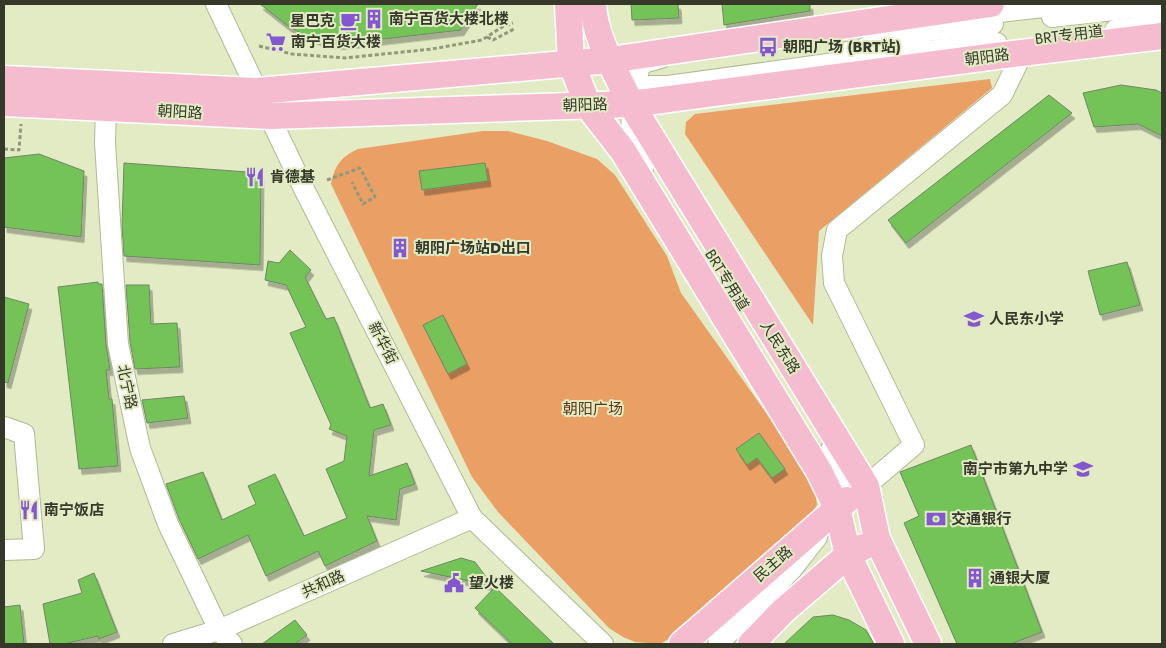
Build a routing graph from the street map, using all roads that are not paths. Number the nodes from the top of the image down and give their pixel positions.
1 (216, 4) edge
2 (568, 4) edge
3 (593, 4) edge
4 (991, 4) edge
5 (1069, 4) edge
6 (1162, 12) edge
7 (1162, 20) edge
8 (1162, 36) edge
9 (1023, 52) junction
10 (885, 56) junction
11 (610, 60) junction
12 (572, 62) junction
13 (4, 79) edge
14 (257, 91) junction
15 (634, 91) junction
16 (4, 103) edge
17 (588, 106) junction
18 (106, 108) junction
19 (270, 116) junction
20 (4, 427) edge
21 (866, 486) junction
22 (837, 508) junction
23 (472, 518) junction
24 (877, 538) junction
25 (4, 550) edge
26 (848, 555) junction
27 (225, 637) edge
28 (173, 644) edge
29 (603, 644) edge
30 (682, 644) edge
31 (698, 644) edge
32 (718, 644) edge
33 (751, 644) edge
34 (891, 644) edge
35 (928, 644) edge

1 - 14 street, 新华街
2 - 12 main road, 人民东路
3 - 11 main road, 人民东路
4 - 11 main road, 朝阳路
5 - 15 street, BRT专用道
6 - 10 street, BRT专用道
7 - 10 street, BRT专用道
8 - 9 main road, 朝阳路
9 - 15 main road, 朝阳路
9 - 21 street
10 - 15 street, BRT专用道
11 - 12 main road, 朝阳路
11 - 15 main road, 人民东路
12 - 14 main road, 朝阳路
12 - 17 main road, 人民东路
13 - 14 main road, 朝阳路
14 - 19 street, 新华街
15 - 17 main road, 朝阳路
15 - 21 main road, 人民东路
15 - 22 street, BRT专用道
16 - 18 main road, 朝阳路
17 - 19 main road, 朝阳路
17 - 22 main road, 人民东路
18 - 19 main road, 朝阳路
18 - 27 street, 北宁路
19 - 23 street, 新华街
20 - 25 street
21 - 22 main road, 民主路
21 - 24 main road, 人民东路
22 - 26 main road, 人民东路
22 - 30 main road, 民主路
22 - 31 street, BRT专用道
22 - 32 street, BRT专用道
23 - 27 street, 共和路
23 - 29 street, 新华街
24 - 26 main road
24 - 35 main road, 人民东路
26 - 33 main road
26 - 34 main road, 人民东路
27 - 28 street, 共和路

